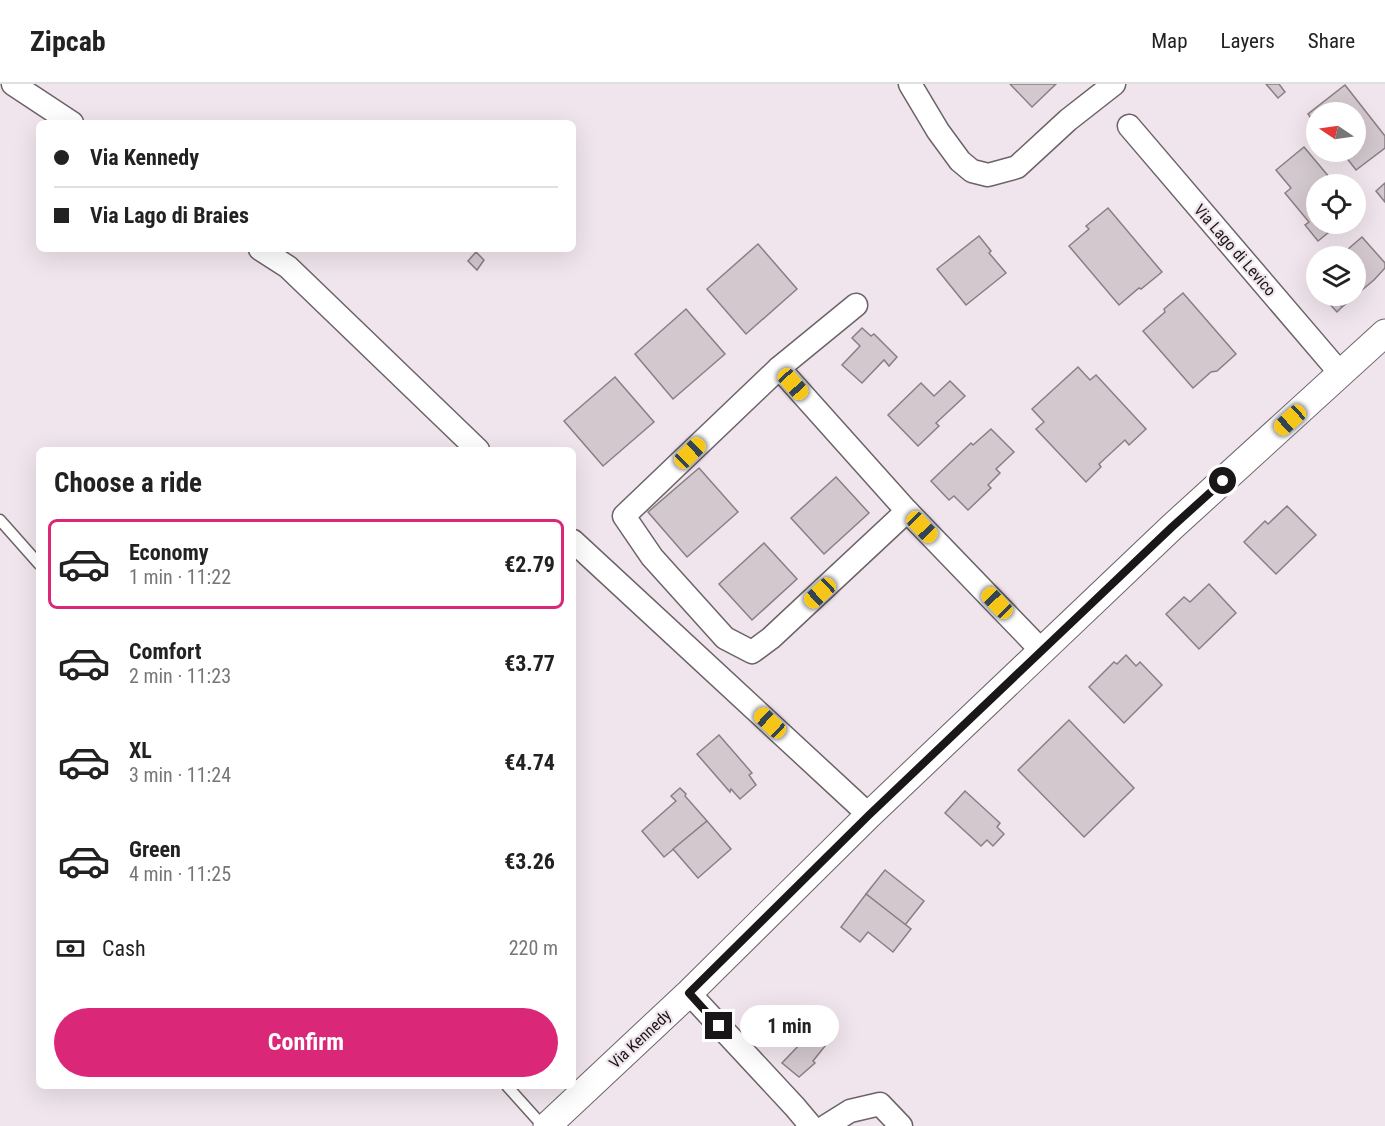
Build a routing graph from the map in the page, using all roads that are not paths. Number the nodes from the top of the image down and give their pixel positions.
1 (13, 84) edge
2 (910, 84) edge
3 (1114, 84) edge
4 (67, 120) edge
5 (1129, 126) dead end
6 (265, 252) edge
7 (856, 305) dead end
8 (1385, 333) edge
9 (778, 368) junction
10 (1341, 374) junction
11 (475, 447) edge
12 (907, 511) junction
13 (0, 520) edge
14 (576, 544) edge
15 (36, 561) edge
16 (1042, 651) junction
17 (869, 815) junction
18 (689, 993) junction
19 (510, 1089) edge
20 (545, 1126) edge
21 (810, 1126) edge
22 (826, 1126) edge
23 (901, 1126) edge

1 - 4 street
2 - 3 street
5 - 10 street, Via Lago di Levico
6 - 11 street
7 - 9 street
8 - 10 street, Via Kennedy
9 - 12 street
9 - 12 street
10 - 16 street, Via Kennedy
12 - 16 street
13 - 15 lane
14 - 17 street
16 - 17 street, Via Kennedy
17 - 18 street, Via Kennedy
18 - 20 street, Via Kennedy
18 - 21 street
19 - 20 lane
22 - 23 street

